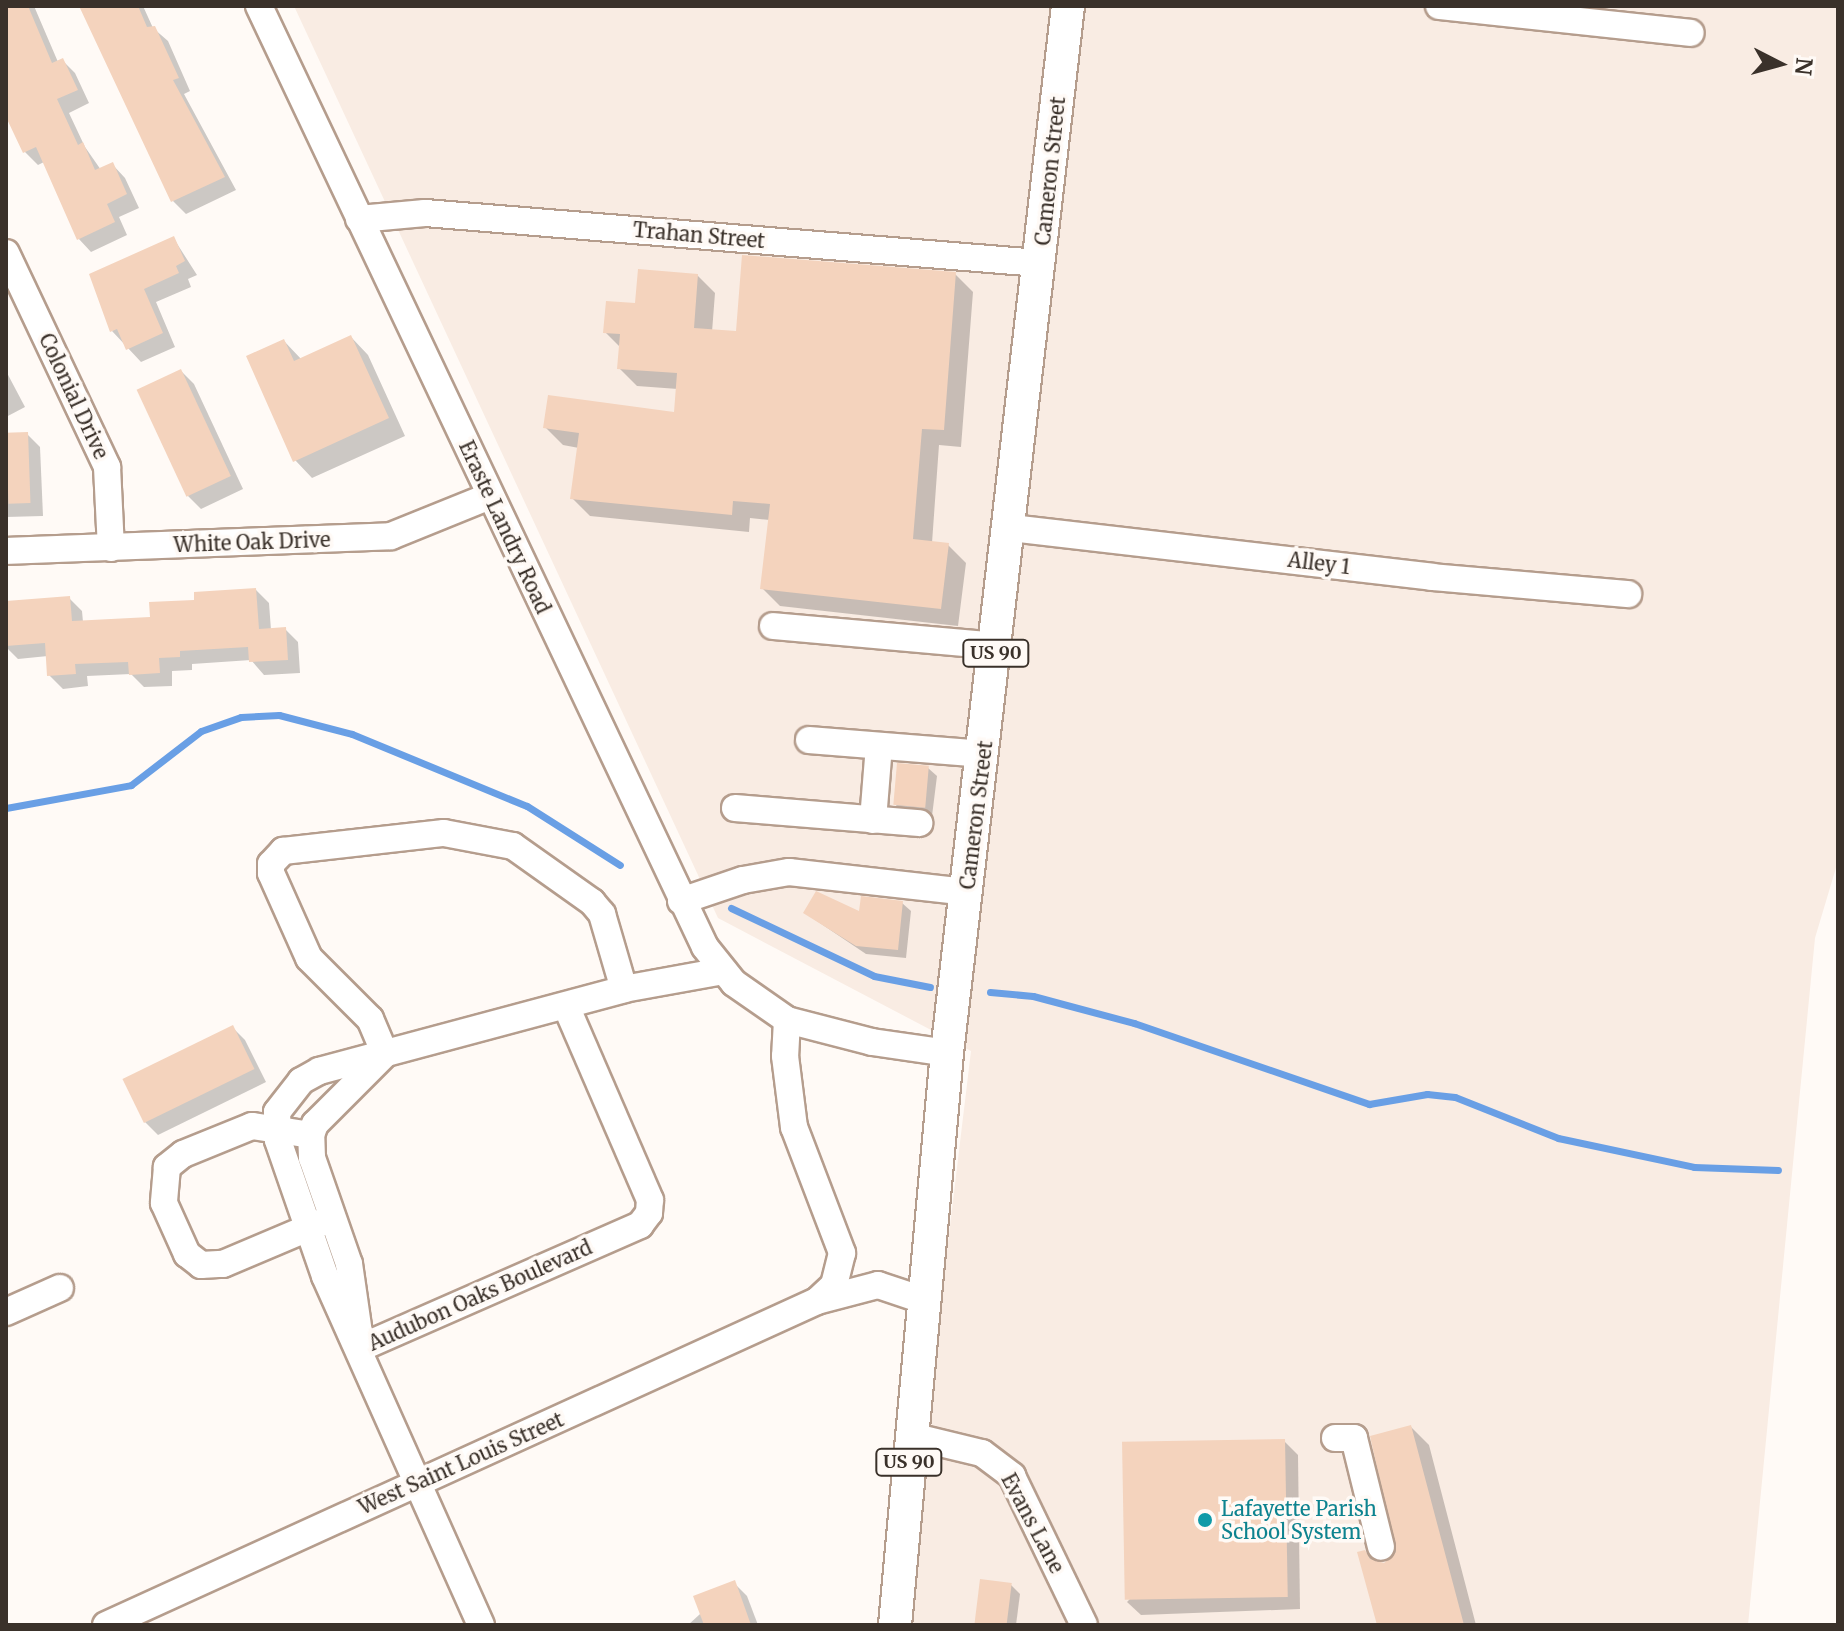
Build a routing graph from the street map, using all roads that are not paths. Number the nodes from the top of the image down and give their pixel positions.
1 (259, 6) edge
2 (1068, 6) edge
3 (1439, 6) edge
4 (1691, 33) dead end
5 (359, 219) junction
6 (6, 253) edge
7 (1039, 263) junction
8 (490, 496) junction
9 (1011, 528) junction
10 (111, 548) junction
11 (6, 551) edge
12 (1628, 594) dead end
13 (773, 626) dead end
14 (996, 646) junction
15 (809, 740) dead end
16 (879, 746) junction
17 (983, 754) junction
18 (735, 808) dead end
19 (873, 820) junction
20 (919, 823) dead end
21 (966, 892) junction
22 (681, 901) junction
23 (723, 971) junction
24 (624, 989) junction
25 (566, 1006) junction
26 (787, 1020) junction
27 (947, 1053) junction
28 (385, 1054) junction
29 (275, 1128) junction
30 (311, 1135) junction
31 (332, 1218) junction
32 (308, 1228) junction
33 (60, 1288) dead end
34 (923, 1300) junction
35 (817, 1301) junction
36 (6, 1312) edge
37 (360, 1348) junction
38 (911, 1436) junction
39 (1335, 1438) dead end
40 (417, 1484) junction
41 (1381, 1547) dead end
42 (106, 1625) edge
43 (481, 1625) edge
44 (895, 1625) edge
45 (1084, 1625) edge

1 - 5 street, Eraste Landry Road
2 - 7 main road, Cameron Street / US 90
3 - 4 street
5 - 7 street, Trahan Street
5 - 8 street, Eraste Landry Road
6 - 10 street, Colonial Drive
7 - 9 main road, Cameron Street / US 90
8 - 10 street, White Oak Drive
8 - 22 street, Eraste Landry Road
9 - 12 street, Alley 1
9 - 14 main road, Cameron Street / US 90
10 - 11 street, White Oak Drive
13 - 14 street
14 - 17 main road, Cameron Street / US 90
15 - 16 street
16 - 17 street
16 - 19 street
17 - 21 main road, Cameron Street / US 90
18 - 19 street
19 - 20 street
21 - 22 street
21 - 27 main road, Cameron Street / US 90
22 - 23 street, Eraste Landry Road
23 - 24 street
23 - 26 street, Eraste Landry Road
24 - 25 street
24 - 28 street
25 - 28 street
25 - 37 street, Audubon Oaks Boulevard
26 - 27 street, Eraste Landry Road
26 - 35 street
27 - 34 main road, Cameron Street / US 90
28 - 29 street
28 - 30 street
29 - 30 street
29 - 32 street
29 - 32 street
30 - 31 street, Audubon Oaks Boulevard
31 - 32 street
31 - 37 street, Audubon Oaks Boulevard
32 - 37 street
33 - 36 street
34 - 35 street
34 - 38 main road, Cameron Street / US 90
35 - 40 street, West Saint Louis Street
37 - 40 street
38 - 44 main road, Cameron Street / US 90
38 - 45 street, Evans Lane
39 - 41 street
40 - 42 street, West Saint Louis Street
40 - 43 street

